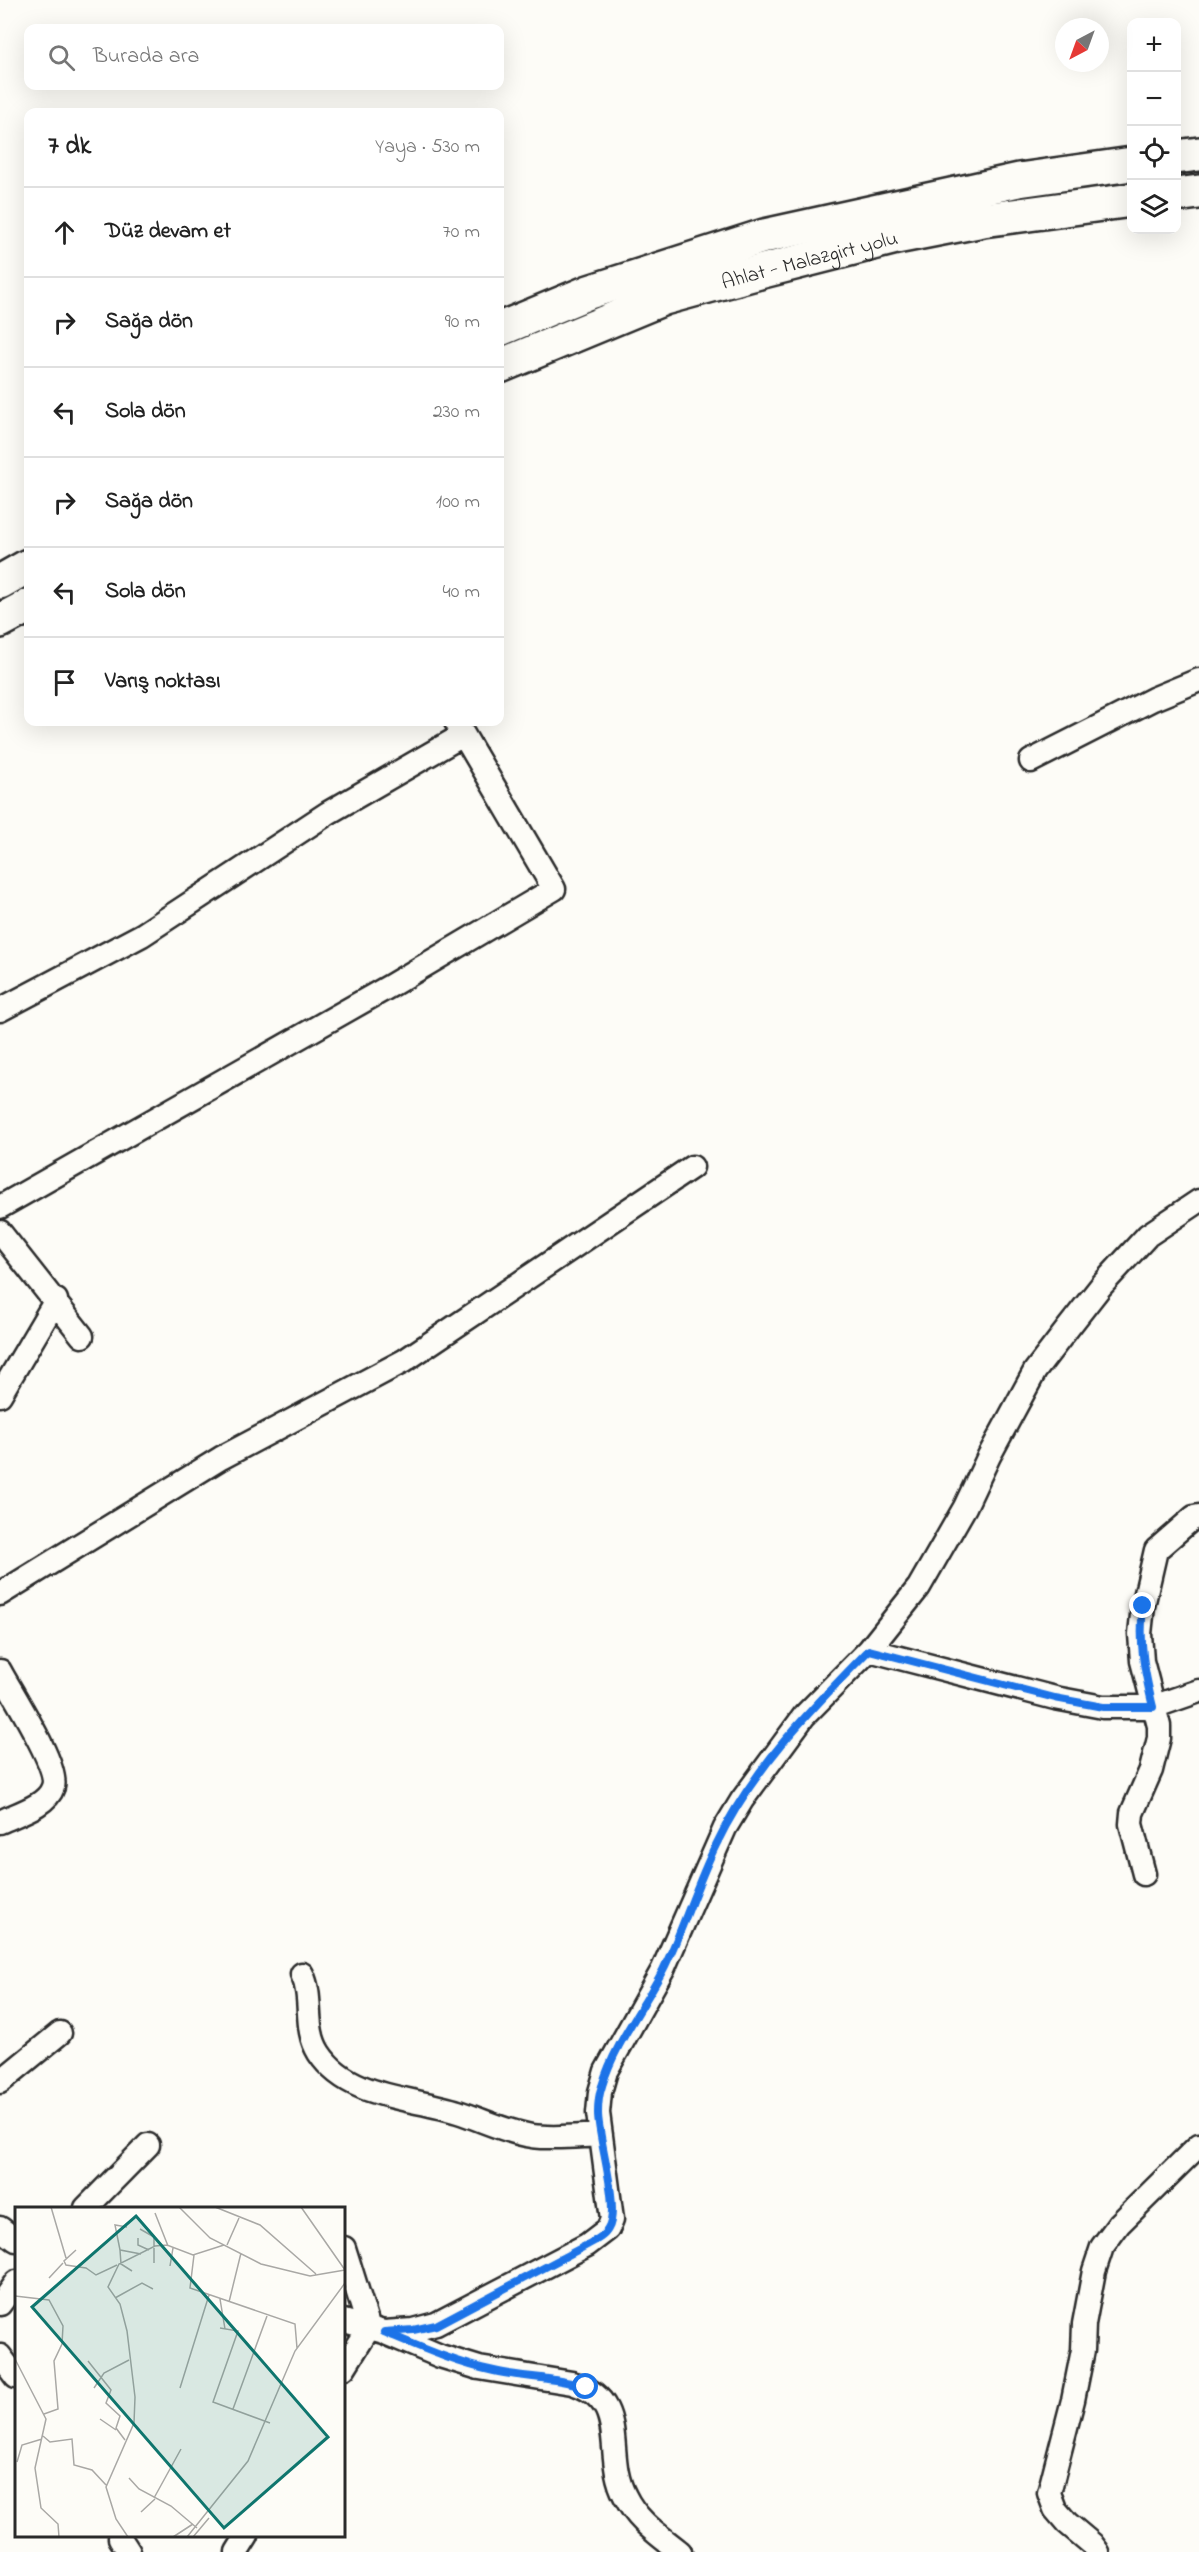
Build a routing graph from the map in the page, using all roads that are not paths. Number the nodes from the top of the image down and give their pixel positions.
1 (1199, 154) edge
2 (1181, 156) edge
3 (1127, 165) edge
4 (1199, 192) edge
5 (1181, 194) edge
6 (1127, 201) edge
7 (504, 327) edge
8 (504, 364) edge
9 (24, 568) edge
10 (0, 582) edge
11 (24, 608) edge
12 (0, 621) edge
13 (1199, 680) edge
14 (460, 728) edge
15 (1031, 761) dead end
16 (0, 1010) edge
17 (692, 1167) dead end
18 (1199, 1201) edge
19 (0, 1207) edge
20 (0, 1232) edge
21 (56, 1300) junction
22 (82, 1336) dead end
23 (0, 1395) edge
24 (1199, 1516) edge
25 (0, 1594) edge
26 (869, 1650) junction
27 (0, 1671) edge
28 (1199, 1691) edge
29 (1153, 1707) junction
30 (0, 1822) edge
31 (1144, 1874) dead end
32 (302, 1974) dead end
33 (60, 2032) dead end
34 (0, 2082) edge
35 (601, 2135) junction
36 (148, 2145) dead end
37 (1199, 2145) edge
38 (87, 2207) edge
39 (0, 2228) edge
40 (15, 2239) edge
41 (345, 2251) edge
42 (15, 2283) edge
43 (0, 2304) edge
44 (345, 2321) edge
45 (376, 2330) junction
46 (0, 2356) edge
47 (345, 2367) edge
48 (15, 2376) edge
49 (246, 2537) edge
50 (237, 2552) edge
51 (680, 2552) edge
52 (1098, 2552) edge

1 - 2 main road
3 - 7 main road, Ahlat - Malazgirt yolu
4 - 5 main road
6 - 8 main road, Ahlat - Malazgirt yolu
9 - 10 main road
11 - 12 main road
13 - 15 street
14 - 16 street
14 - 19 street
17 - 25 street
18 - 26 street
20 - 21 street
21 - 22 street
21 - 23 street
24 - 29 street
26 - 29 street
26 - 35 street
27 - 30 street
28 - 29 street
29 - 31 street
32 - 35 street
33 - 34 street
35 - 45 street
36 - 38 street
37 - 52 street
39 - 40 street
41 - 45 street
42 - 43 street
44 - 45 street
45 - 47 street
45 - 51 street
46 - 48 street
49 - 50 street

